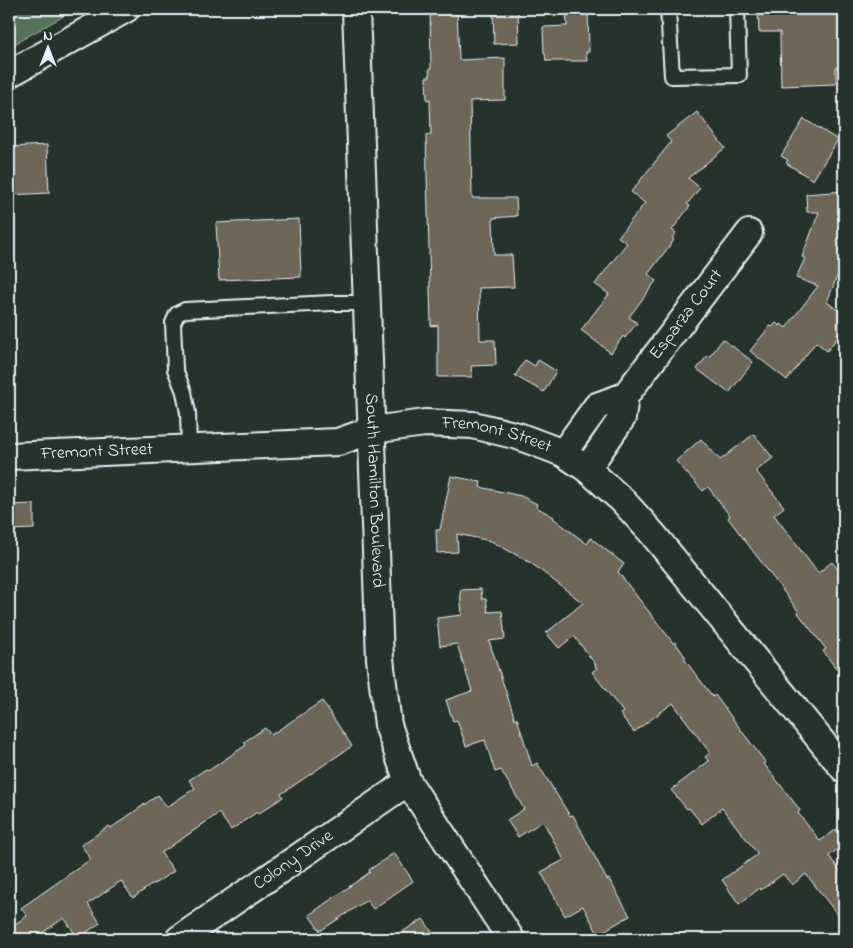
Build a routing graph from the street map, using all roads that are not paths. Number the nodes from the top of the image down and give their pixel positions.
1 (126, 9) edge
2 (356, 9) edge
3 (668, 9) edge
4 (737, 9) edge
5 (9, 74) edge
6 (749, 233) dead end
7 (367, 303) junction
8 (625, 396) junction
9 (372, 430) junction
10 (190, 448) junction
11 (563, 453) junction
12 (9, 456) edge
13 (587, 469) junction
14 (844, 769) edge
15 (408, 782) junction
16 (179, 939) edge
17 (511, 939) edge

1 - 5 street
2 - 7 street, South Hamilton Boulevard
3 - 4 lane
6 - 8 street, Esparza Court
7 - 9 street, South Hamilton Boulevard
7 - 10 lane
8 - 11 street
8 - 13 street, Esparza Court
9 - 10 street, Fremont Street
9 - 11 street, Fremont Street
9 - 15 street, South Hamilton Boulevard
10 - 12 street, Fremont Street
11 - 13 street, Fremont Street
13 - 14 street, Fremont Street
15 - 16 street, Colony Drive
15 - 17 street, South Hamilton Boulevard

